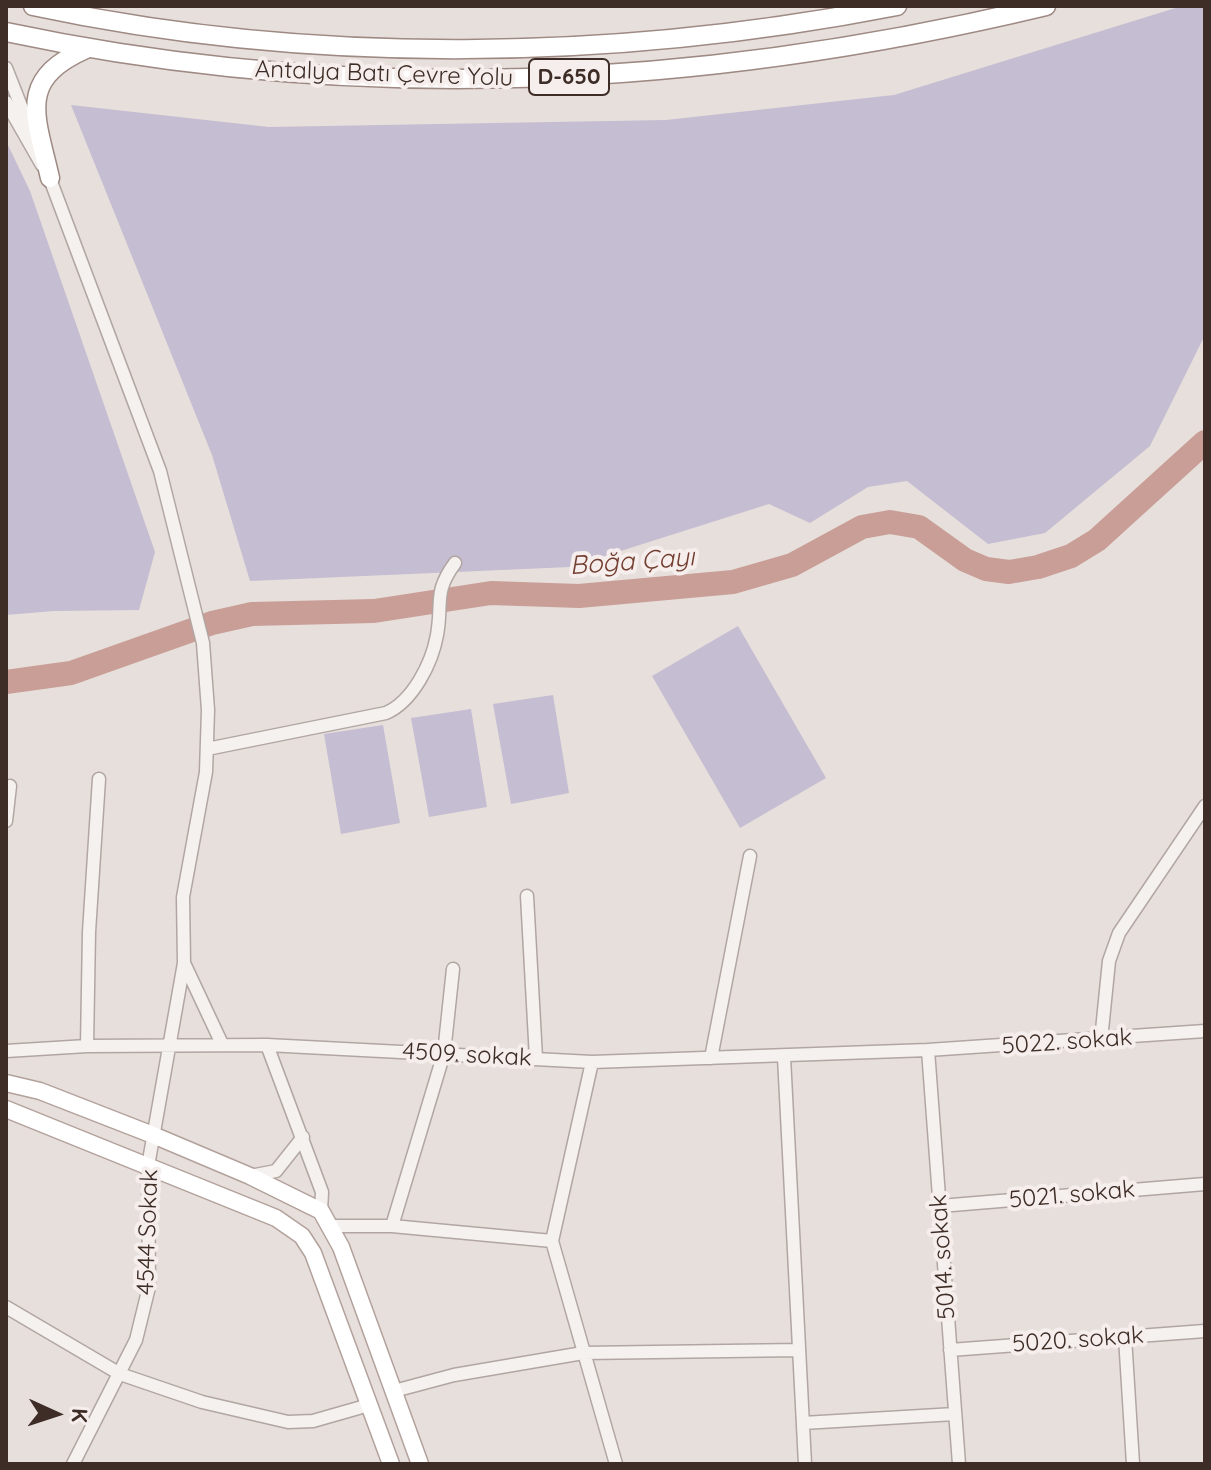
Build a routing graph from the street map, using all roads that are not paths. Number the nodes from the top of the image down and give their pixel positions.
1 (33, 6) edge
2 (897, 6) edge
3 (1046, 6) edge
4 (6, 32) edge
5 (86, 49) junction
6 (6, 68) edge
7 (6, 102) edge
8 (50, 178) junction
9 (455, 563) dead end
10 (207, 749) junction
11 (99, 779) dead end
12 (10, 786) dead end
13 (1205, 806) edge
14 (6, 821) edge
15 (750, 856) dead end
16 (527, 896) dead end
17 (184, 963) junction
18 (453, 969) dead end
19 (1205, 1031) edge
20 (1101, 1040) junction
21 (222, 1044) junction
22 (267, 1045) junction
23 (87, 1046) junction
24 (167, 1046) junction
25 (928, 1050) junction
26 (6, 1051) edge
27 (444, 1053) junction
28 (784, 1057) junction
29 (536, 1058) junction
30 (711, 1058) junction
31 (592, 1062) junction
32 (6, 1083) edge
33 (6, 1109) edge
34 (153, 1135) junction
35 (303, 1137) junction
36 (148, 1166) junction
37 (250, 1176) junction
38 (1205, 1184) edge
39 (940, 1206) junction
40 (321, 1211) junction
41 (331, 1226) junction
42 (392, 1226) junction
43 (552, 1241) junction
44 (6, 1307) edge
45 (1205, 1331) edge
46 (1125, 1337) junction
47 (799, 1350) junction
48 (950, 1350) junction
49 (583, 1353) junction
50 (120, 1374) junction
51 (394, 1391) junction
52 (369, 1405) junction
53 (955, 1414) junction
54 (803, 1423) junction
55 (77, 1460) edge
56 (391, 1464) edge
57 (420, 1464) edge
58 (616, 1464) edge
59 (805, 1464) edge
60 (959, 1464) edge
61 (1133, 1464) edge

1 - 2 highway, Antalya Batı Çevre Yolu / D-650
3 - 5 highway, Antalya Batı Çevre Yolu / D-650
4 - 5 highway, Antalya Batı Çevre Yolu / D-650
5 - 8 highway
6 - 8 street
7 - 8 street
8 - 10 street
9 - 10 street
10 - 17 street
11 - 23 street
12 - 14 street
13 - 20 street
15 - 30 street
16 - 29 street
17 - 21 street
17 - 24 street, 4544 Sokak
18 - 27 street
19 - 20 street, 5022. sokak
20 - 25 street, 5022. sokak
21 - 22 street, 4509. sokak
21 - 24 street, 4509. sokak
22 - 27 street, 4509. sokak
22 - 35 street
23 - 24 street, 4509. sokak
23 - 26 street, 4509. sokak
24 - 34 street, 4544 Sokak
25 - 28 street, 4509. sokak
25 - 39 street, 5014. sokak
27 - 29 street, 4509. sokak
27 - 42 street
28 - 30 street, 4509. sokak
28 - 47 street
29 - 31 street, 4509. sokak
30 - 31 street, 4509. sokak
31 - 43 street
32 - 34 main road
33 - 36 main road
34 - 36 street, 4544 Sokak
34 - 37 main road
35 - 37 street
35 - 40 street
36 - 50 street, 4544 Sokak
36 - 52 main road
37 - 40 main road
38 - 39 street, 5021. sokak
39 - 48 street, 5014. sokak
40 - 41 main road
41 - 42 street
41 - 51 main road
42 - 43 street
43 - 49 street
44 - 50 street
45 - 46 street, 5020. sokak
46 - 48 street, 5020. sokak
46 - 61 street
47 - 49 street
47 - 54 street
48 - 53 street, 5014. sokak
49 - 51 street
49 - 58 street
50 - 52 street
50 - 55 street, 4544 Sokak
51 - 57 main road
52 - 56 main road
53 - 54 street
53 - 60 street, 5014. sokak
54 - 59 street

